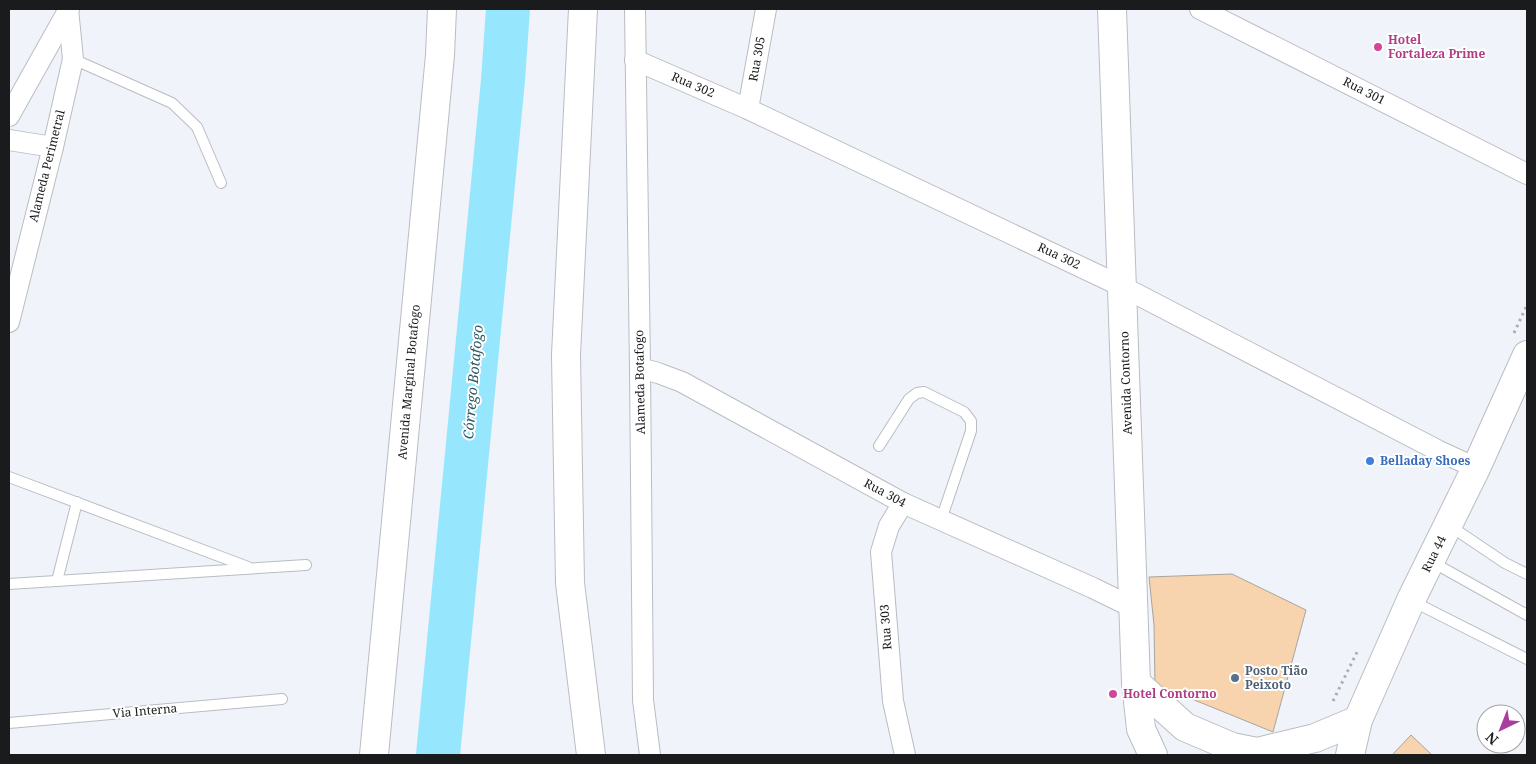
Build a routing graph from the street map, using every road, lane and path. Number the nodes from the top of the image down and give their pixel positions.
1 (68, 9) edge
2 (442, 9) edge
3 (583, 9) edge
4 (635, 9) edge
5 (766, 9) edge
6 (1112, 9) edge
7 (1200, 9) edge
8 (73, 59) junction
9 (635, 60) junction
10 (748, 109) junction
11 (9, 116) edge
12 (9, 140) edge
13 (53, 147) junction
14 (1527, 174) edge
15 (221, 183) dead end
16 (1123, 286) junction
17 (9, 322) edge
18 (1527, 355) edge
19 (640, 368) junction
20 (879, 446) dead end
21 (1476, 468) junction
22 (9, 476) edge
23 (77, 502) junction
24 (903, 503) junction
25 (941, 520) junction
26 (1448, 525) junction
27 (1430, 561) junction
28 (306, 565) dead end
29 (251, 568) junction
30 (1527, 574) edge
31 (57, 581) junction
32 (9, 584) edge
33 (1412, 600) junction
34 (1134, 608) junction
35 (1527, 615) edge
36 (1527, 658) edge
37 (1136, 683) junction
38 (282, 699) dead end
39 (1358, 720) junction
40 (9, 724) edge
41 (373, 754) edge
42 (1258, 754) edge
43 (591, 755) edge
44 (650, 755) edge
45 (905, 755) edge
46 (1153, 755) edge
47 (1350, 755) edge

1 - 8 street, Alameda Perimetral
1 - 11 street
2 - 41 main road, Avenida Marginal Botafogo
3 - 43 main road
4 - 9 street, Alameda Botafogo
5 - 10 street, Rua 305
6 - 16 main road, Avenida Contorno
7 - 14 street, Rua 301
8 - 13 street, Alameda Perimetral
8 - 15 lane
9 - 10 street, Rua 302
9 - 19 street, Alameda Botafogo
10 - 16 street, Rua 302
12 - 13 street
13 - 17 street, Alameda Perimetral
16 - 21 street, Rua 302
16 - 34 main road, Avenida Contorno
18 - 21 main road, Rua 44
19 - 24 street, Rua 304
19 - 44 street, Alameda Botafogo
20 - 25 lane
21 - 26 main road, Rua 44
22 - 23 lane
23 - 29 lane
23 - 31 lane
24 - 25 street, Rua 304
24 - 45 street, Rua 303
25 - 34 street, Rua 304
26 - 27 main road, Rua 44
26 - 30 lane
27 - 33 main road, Rua 44
27 - 35 lane
28 - 29 lane
29 - 31 lane
31 - 32 lane
33 - 36 lane
33 - 39 main road, Rua 44
34 - 37 main road, Avenida Contorno
37 - 42 main road
37 - 46 main road, Avenida Contorno
38 - 40 lane, Via Interna
39 - 42 main road
39 - 47 main road, Rua 44

